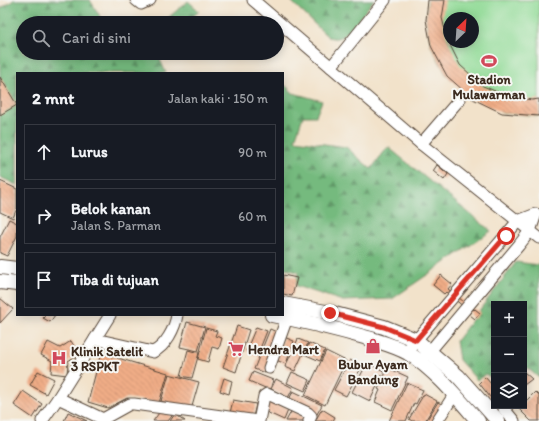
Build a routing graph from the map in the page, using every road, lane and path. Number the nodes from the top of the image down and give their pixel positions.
1 (136, 0) edge
2 (150, 0) edge
3 (253, 0) edge
4 (385, 0) edge
5 (271, 16) edge
6 (284, 27) edge
7 (330, 67) junction
8 (459, 100) dead end
9 (421, 144) junction
10 (537, 212) edge
11 (518, 222) junction
12 (530, 231) junction
13 (539, 238) edge
14 (0, 267) edge
15 (16, 269) edge
16 (0, 282) edge
17 (16, 284) edge
18 (284, 304) edge
19 (109, 316) edge
20 (177, 316) edge
21 (277, 316) edge
22 (287, 318) junction
23 (95, 339) junction
24 (416, 340) junction
25 (406, 352) junction
26 (426, 357) junction
27 (269, 368) dead end
28 (454, 395) junction
29 (58, 398) junction
30 (501, 415) edge
31 (103, 420) edge
32 (42, 421) edge
33 (259, 421) edge
34 (309, 421) edge
35 (437, 421) edge
36 (478, 421) edge
37 (514, 421) edge

1 - 2 street
3 - 5 street
4 - 7 street
6 - 7 street
7 - 9 street
8 - 9 street
9 - 11 street
10 - 11 street
10 - 12 street
11 - 12 street
11 - 24 street
12 - 13 street
12 - 26 street
14 - 15 main road
16 - 17 main road
18 - 24 main road
19 - 23 street
20 - 23 street
21 - 22 main road
22 - 25 main road
22 - 27 street
23 - 29 street
24 - 25 street
24 - 26 main road
25 - 26 main road
26 - 28 main road
26 - 30 main road
28 - 35 street
28 - 36 main road
29 - 31 street
29 - 32 street
30 - 37 street
31 - 33 street
33 - 34 street

